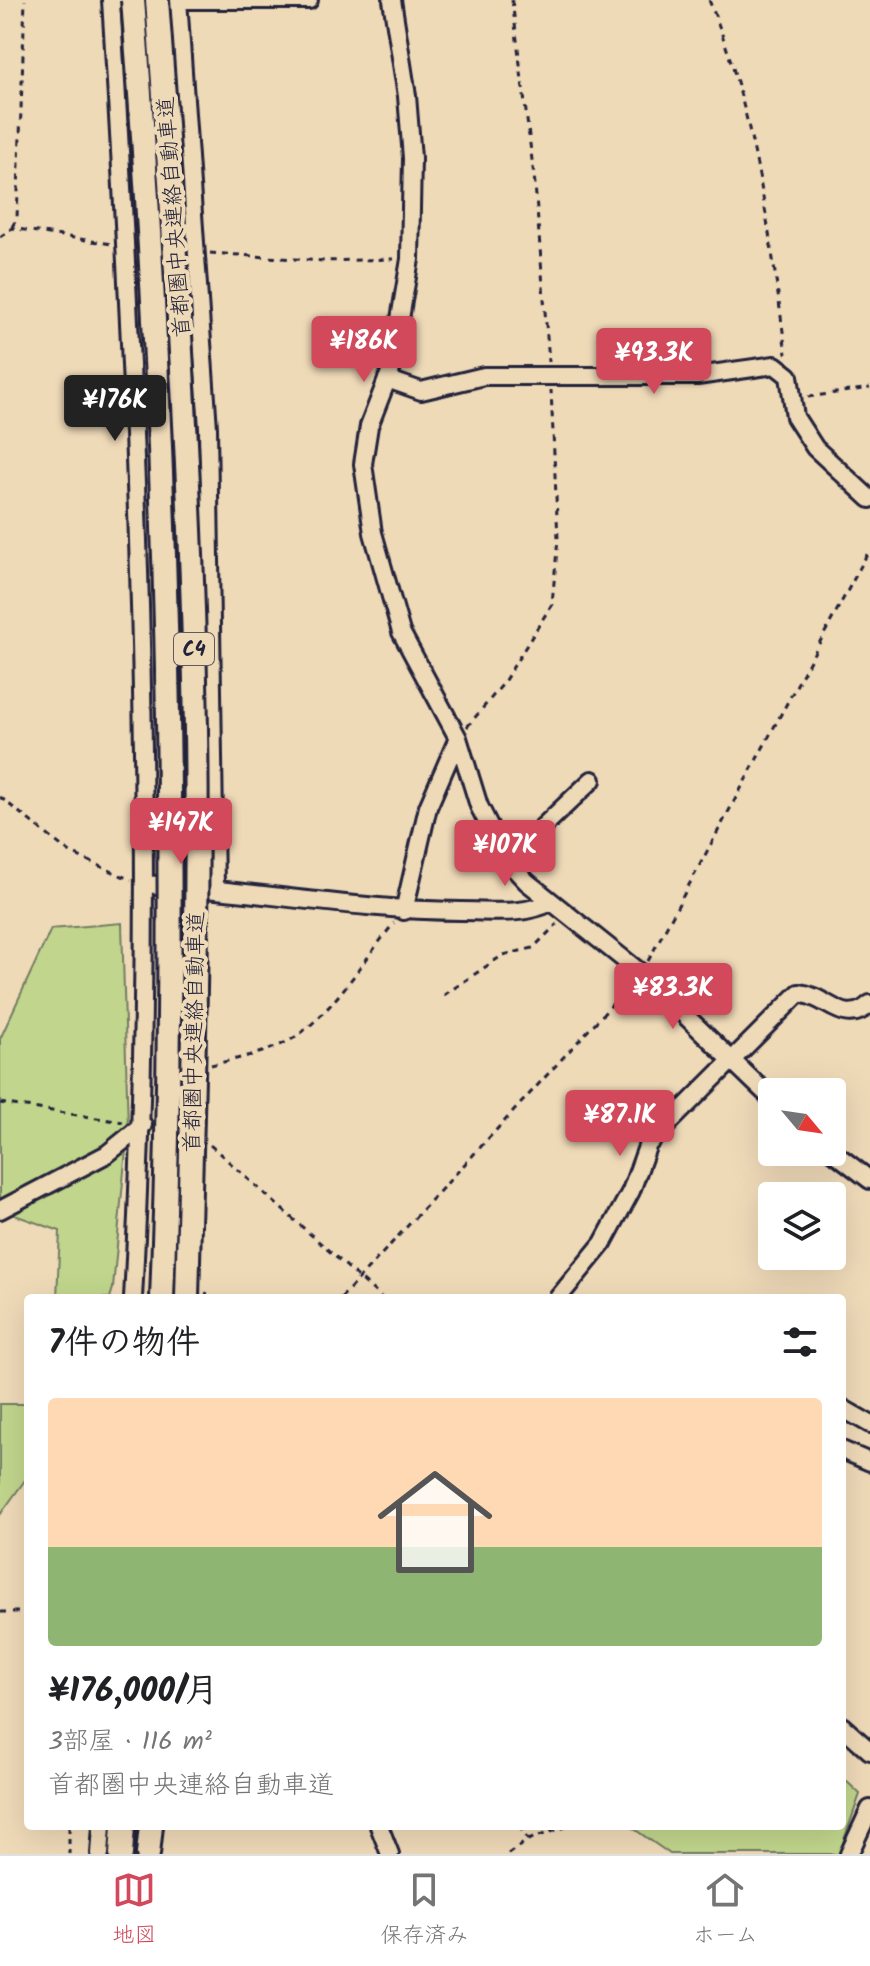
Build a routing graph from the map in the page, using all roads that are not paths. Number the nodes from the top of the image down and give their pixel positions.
1 (110, 0) edge
2 (133, 0) edge
3 (171, 0) edge
4 (309, 0) edge
5 (392, 0) edge
6 (387, 379) junction
7 (870, 499) edge
8 (458, 738) junction
9 (592, 780) dead end
10 (507, 861) junction
11 (144, 884) junction
12 (215, 888) junction
13 (551, 902) junction
14 (404, 911) junction
15 (870, 1004) edge
16 (732, 1059) junction
17 (758, 1085) edge
18 (143, 1125) junction
19 (846, 1162) edge
20 (870, 1180) edge
21 (0, 1210) edge
22 (133, 1294) edge
23 (162, 1294) edge
24 (187, 1294) edge
25 (561, 1294) edge
26 (846, 1410) edge
27 (870, 1424) edge
28 (846, 1452) edge
29 (870, 1462) edge
30 (846, 1730) edge
31 (870, 1751) edge
32 (870, 1809) edge
33 (102, 1830) edge
34 (123, 1830) edge
35 (151, 1830) edge
36 (381, 1830) edge
37 (100, 1854) edge
38 (121, 1854) edge
39 (148, 1854) edge
40 (390, 1854) edge
41 (849, 1854) edge

1 - 3 street
1 - 11 street
2 - 23 highway, 首都圏中央連絡自動車道 / C4, bridge
3 - 4 street
3 - 12 street
3 - 24 highway, 首都圏中央連絡自動車道 / C4, bridge
5 - 6 street
6 - 7 street
6 - 8 street
8 - 10 street
8 - 14 street
9 - 10 street
10 - 13 street
11 - 12 street
11 - 18 street
12 - 14 street
13 - 14 street
13 - 16 street
15 - 16 street
16 - 17 street
16 - 25 street
18 - 21 street
18 - 22 street
19 - 20 street
26 - 27 street
28 - 29 street
30 - 31 street
32 - 41 street
33 - 37 street
34 - 38 highway
35 - 39 highway
36 - 40 street

